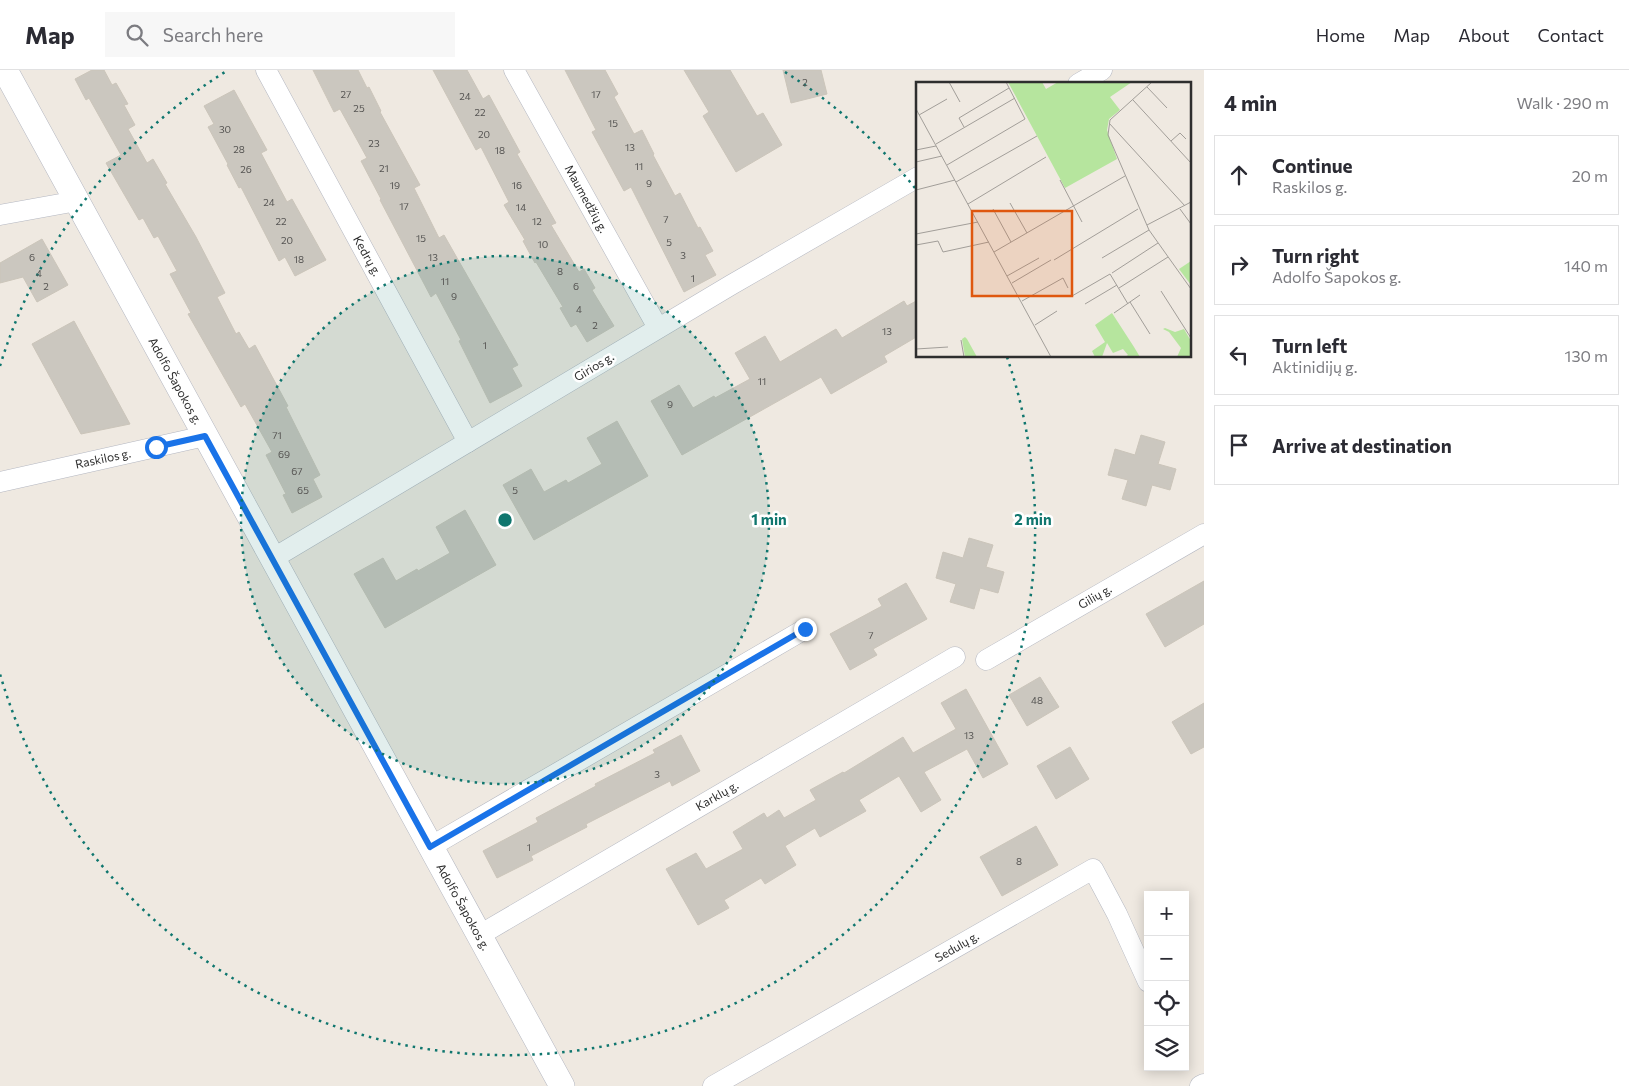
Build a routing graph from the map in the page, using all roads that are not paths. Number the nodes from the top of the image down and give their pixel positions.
1 (5, 70) edge
2 (266, 70) edge
3 (514, 70) edge
4 (1102, 70) edge
5 (1081, 82) edge
6 (916, 178) edge
7 (77, 201) junction
8 (0, 216) edge
9 (658, 328) junction
10 (205, 436) junction
11 (468, 442) junction
12 (0, 482) edge
13 (1204, 534) edge
14 (272, 559) junction
15 (805, 629) dead end
16 (955, 657) dead end
17 (986, 660) dead end
18 (430, 847) junction
19 (478, 936) junction
20 (1148, 981) edge
21 (1204, 1084) edge
22 (562, 1086) edge
23 (713, 1086) edge
24 (1200, 1086) edge

1 - 7 street, Adolfo Šapokos g.
2 - 11 street, Kedrų g.
3 - 9 street, Maumedžių g.
4 - 5 street
6 - 9 street, Girios g.
7 - 8 street
7 - 10 street, Adolfo Šapokos g.
9 - 11 street, Girios g.
10 - 12 street, Raskilos g.
10 - 14 street, Adolfo Šapokos g.
11 - 14 street, Girios g.
13 - 17 street, Gilių g.
14 - 18 street, Adolfo Šapokos g.
15 - 18 street
16 - 19 street, Karklų g.
18 - 19 street, Adolfo Šapokos g.
19 - 22 street, Adolfo Šapokos g.
20 - 23 street, Sedulų g.
21 - 24 street

